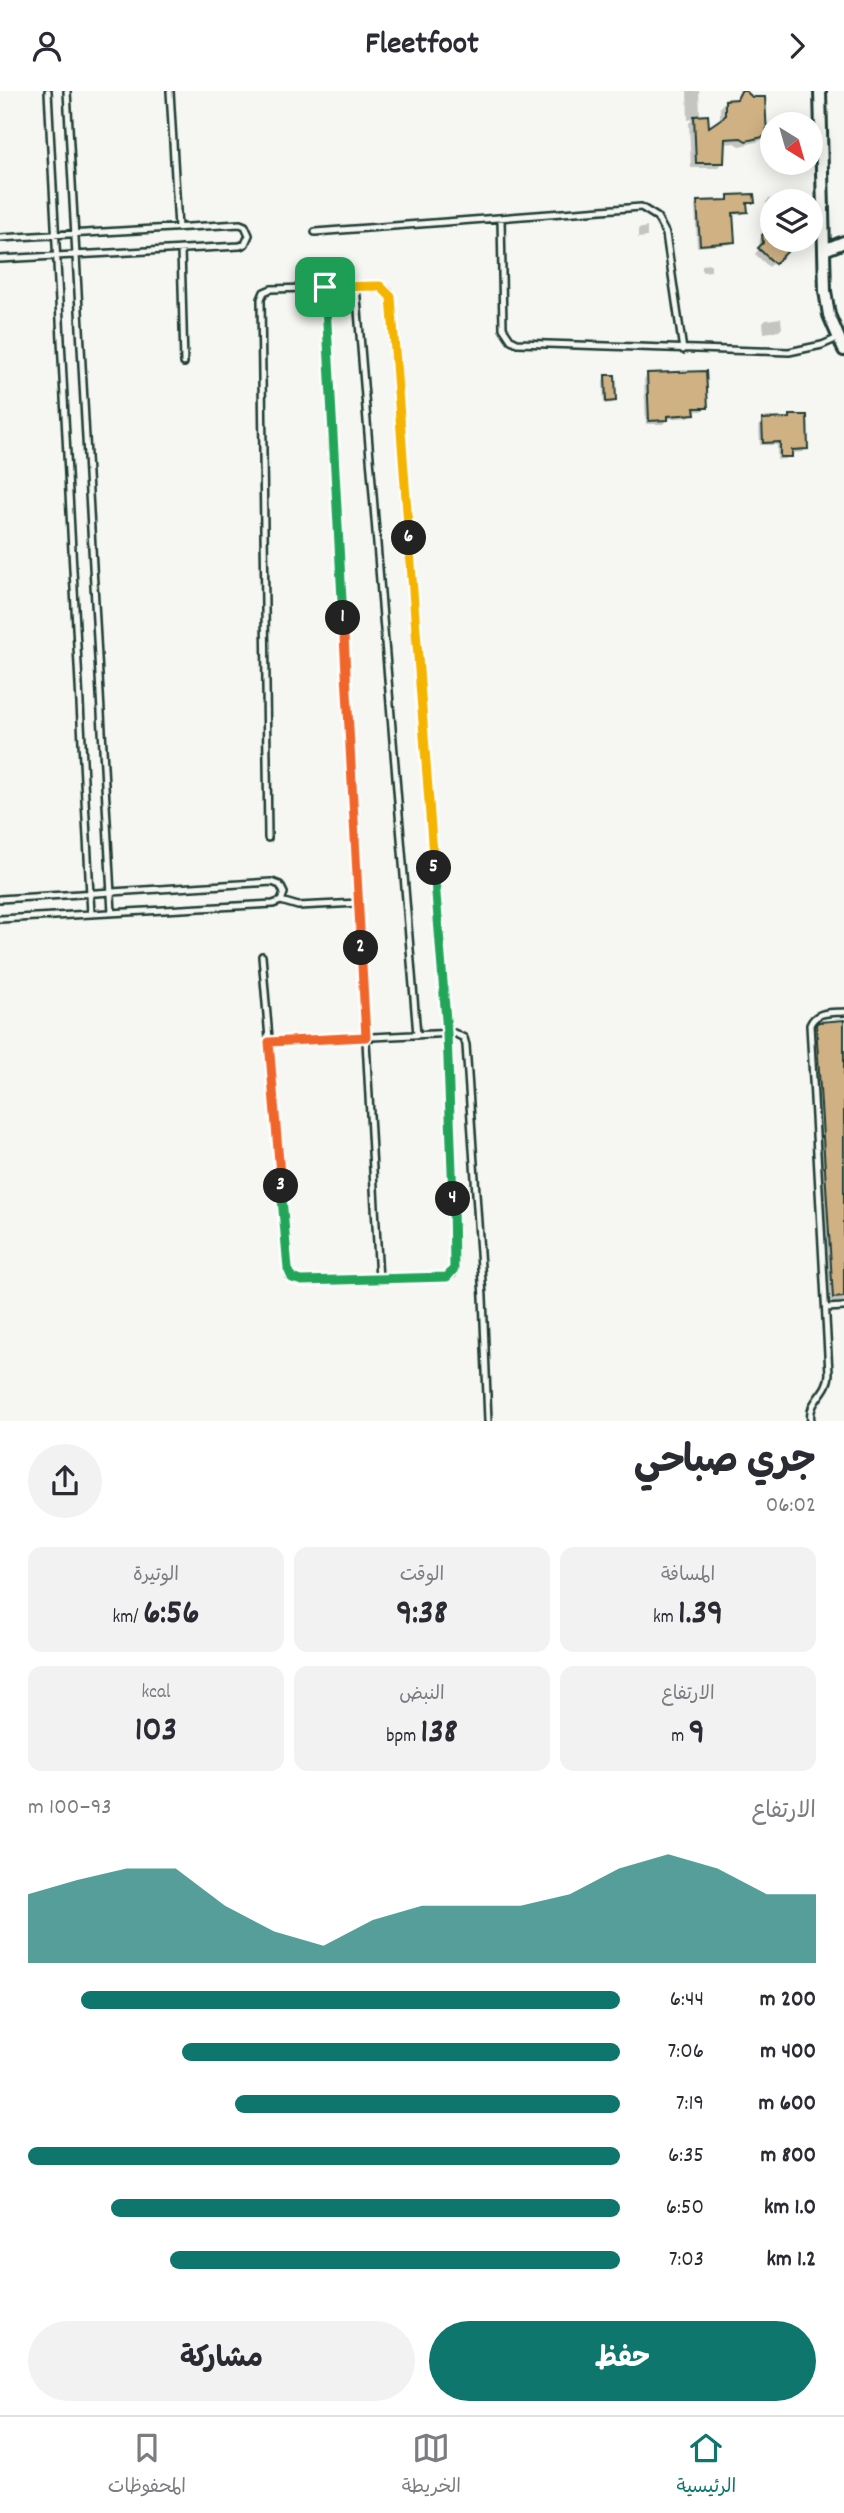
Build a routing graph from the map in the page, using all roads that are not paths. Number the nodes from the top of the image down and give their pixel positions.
1 (48, 91) edge
2 (67, 91) edge
3 (170, 91) edge
4 (820, 91) edge
5 (501, 218) junction
6 (178, 227) junction
7 (314, 232) dead end
8 (74, 234) junction
9 (57, 235) junction
10 (0, 238) edge
11 (844, 242) edge
12 (181, 249) junction
13 (824, 250) junction
14 (58, 255) junction
15 (75, 255) junction
16 (0, 259) edge
17 (356, 286) junction
18 (325, 287) junction
19 (838, 338) junction
20 (683, 350) junction
21 (844, 350) edge
22 (184, 363) dead end
23 (268, 838) dead end
24 (111, 892) junction
25 (90, 893) junction
26 (0, 899) edge
27 (281, 901) junction
28 (359, 903) junction
29 (112, 913) junction
30 (90, 914) junction
31 (0, 919) edge
32 (262, 955) dead end
33 (844, 1012) edge
34 (447, 1033) junction
35 (417, 1035) junction
36 (366, 1037) junction
37 (269, 1042) junction
38 (380, 1280) junction
39 (844, 1307) edge
40 (826, 1308) junction
41 (488, 1421) edge
42 (811, 1421) edge

1 - 9 lane
2 - 8 lane
3 - 6 lane
4 - 13 street
5 - 7 lane
5 - 20 lane
5 - 20 lane
6 - 8 lane
6 - 12 lane
8 - 9 lane
8 - 15 lane
9 - 10 lane
9 - 14 lane
11 - 13 street
12 - 15 lane
12 - 22 lane
13 - 19 street
14 - 15 lane
14 - 16 lane
14 - 25 lane
15 - 24 lane
17 - 18 lane
17 - 34 lane
17 - 35 lane
18 - 23 lane
18 - 28 lane
19 - 20 lane
19 - 21 street
24 - 25 lane
24 - 27 lane
24 - 29 lane
25 - 26 lane
25 - 30 lane
27 - 28 lane
27 - 29 lane
28 - 36 lane
29 - 30 lane
30 - 31 lane
32 - 37 lane
33 - 40 lane
34 - 35 lane
34 - 38 lane
34 - 41 lane
35 - 36 lane
36 - 37 lane
36 - 38 lane
37 - 38 lane
39 - 40 lane
40 - 42 lane

